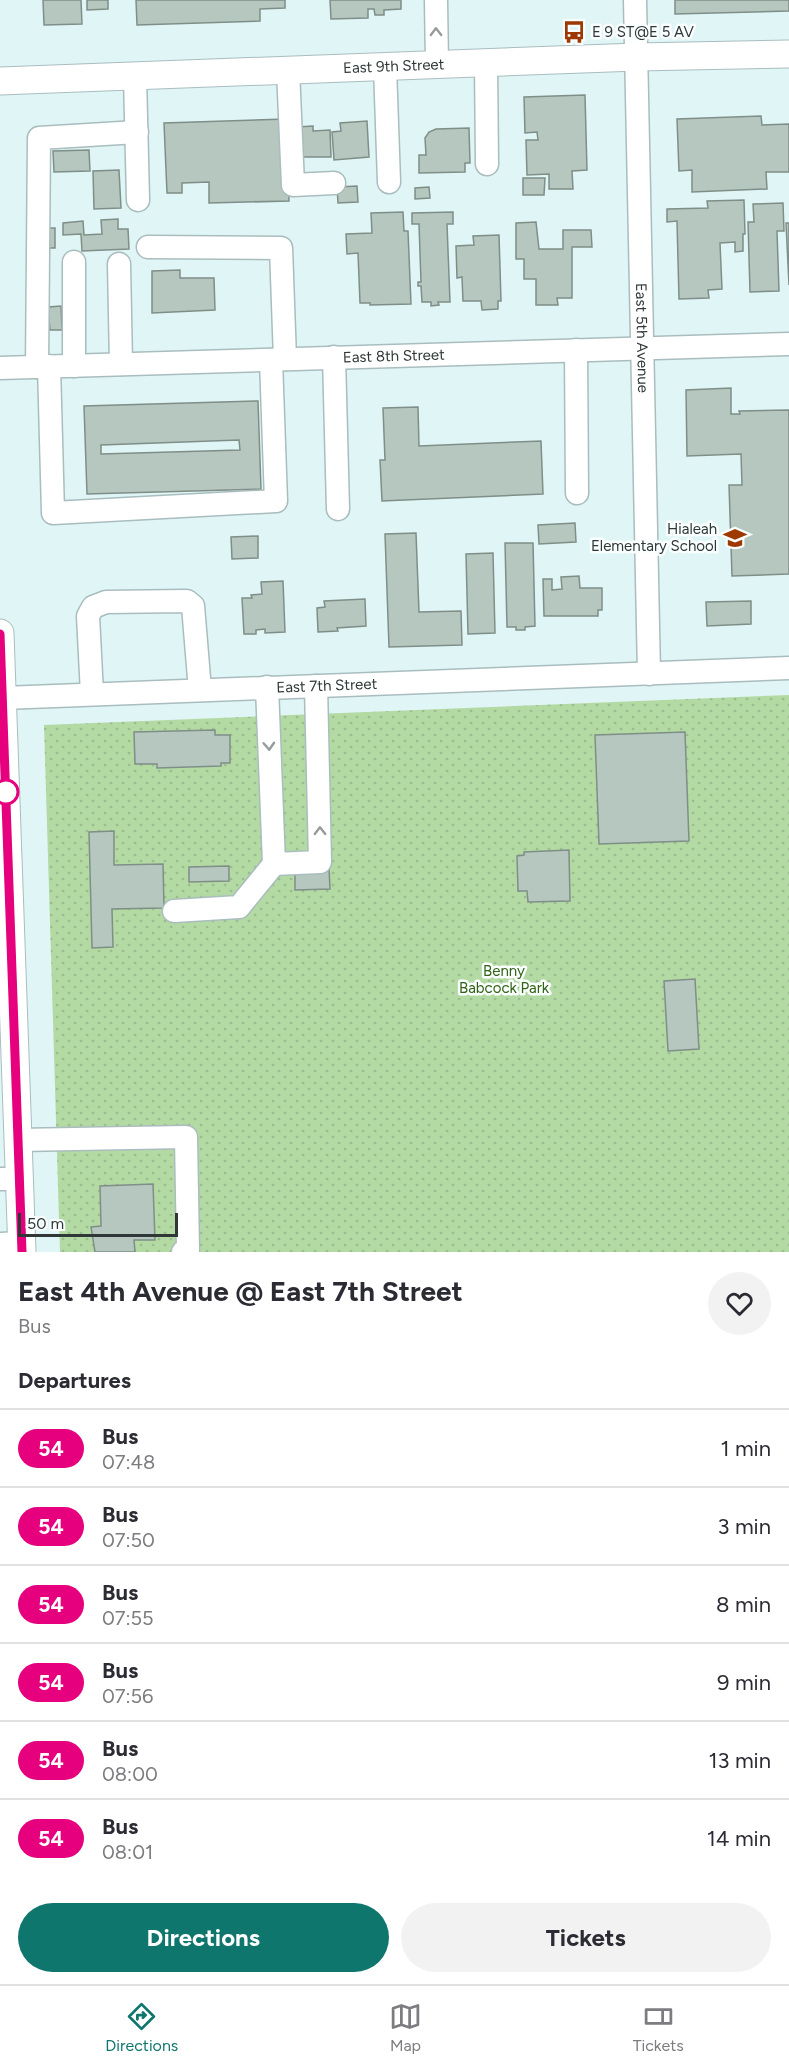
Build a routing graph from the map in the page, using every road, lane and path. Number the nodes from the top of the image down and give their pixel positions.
1 (436, 0) edge
2 (635, 0) edge
3 (789, 54) edge
4 (637, 57) junction
5 (486, 63) junction
6 (437, 65) junction
7 (385, 67) junction
8 (288, 70) junction
9 (135, 76) junction
10 (0, 81) edge
11 (137, 132) junction
12 (488, 164) dead end
13 (388, 182) dead end
14 (334, 183) dead end
15 (138, 200) dead end
16 (148, 248) dead end
17 (74, 262) dead end
18 (119, 264) dead end
19 (789, 344) edge
20 (644, 348) junction
21 (576, 350) junction
22 (334, 357) junction
23 (278, 359) junction
24 (121, 364) junction
25 (74, 366) junction
26 (43, 367) junction
27 (0, 368) edge
28 (577, 493) dead end
29 (338, 509) dead end
30 (0, 633) edge
31 (789, 668) edge
32 (650, 674) junction
33 (316, 686) junction
34 (267, 687) junction
35 (200, 690) junction
36 (92, 694) junction
37 (3, 698) junction
38 (2, 726) edge
39 (274, 864) junction
40 (174, 911) dead end
41 (7, 1047) edge
42 (8, 1113) edge
43 (18, 1140) junction
44 (10, 1179) edge
45 (14, 1246) edge
46 (183, 1252) edge

6 -> 1 street
2 - 4 street, East 5th Avenue
3 - 4 main road, East 9th Street
4 - 5 main road, East 9th Street
4 - 20 street, East 5th Avenue
5 - 6 main road, East 9th Street
5 - 12 street
6 - 7 main road, East 9th Street
7 - 8 main road, East 9th Street
7 - 13 street
8 - 9 main road, East 9th Street
8 - 14 street
9 - 10 main road, East 9th Street
9 - 11 street
11 - 15 street
11 - 26 street
16 - 23 street
17 - 25 street
18 - 24 street
19 - 20 street, East 8th Street
20 - 21 street, East 8th Street
20 - 32 street, East 5th Avenue
21 - 22 street, East 8th Street
21 - 28 street
22 - 23 street, East 8th Street
22 - 29 street
23 - 24 street, East 8th Street
23 - 26 street
24 - 25 street, East 8th Street
25 - 26 street, East 8th Street
26 - 27 street, East 8th Street
30 - 37 main road
31 - 32 street, East 7th Street
32 - 33 street, East 7th Street
33 - 34 street, East 7th Street
39 -> 33 street
34 - 35 street, East 7th Street
34 -> 39 street
35 - 36 street, East 7th Street
35 - 36 street
36 - 37 street, East 7th Street
37 - 38 main road
38 - 41 main road
39 - 40 street
41 - 42 main road
42 - 43 main road
43 - 44 main road
43 - 46 street
44 - 45 main road

